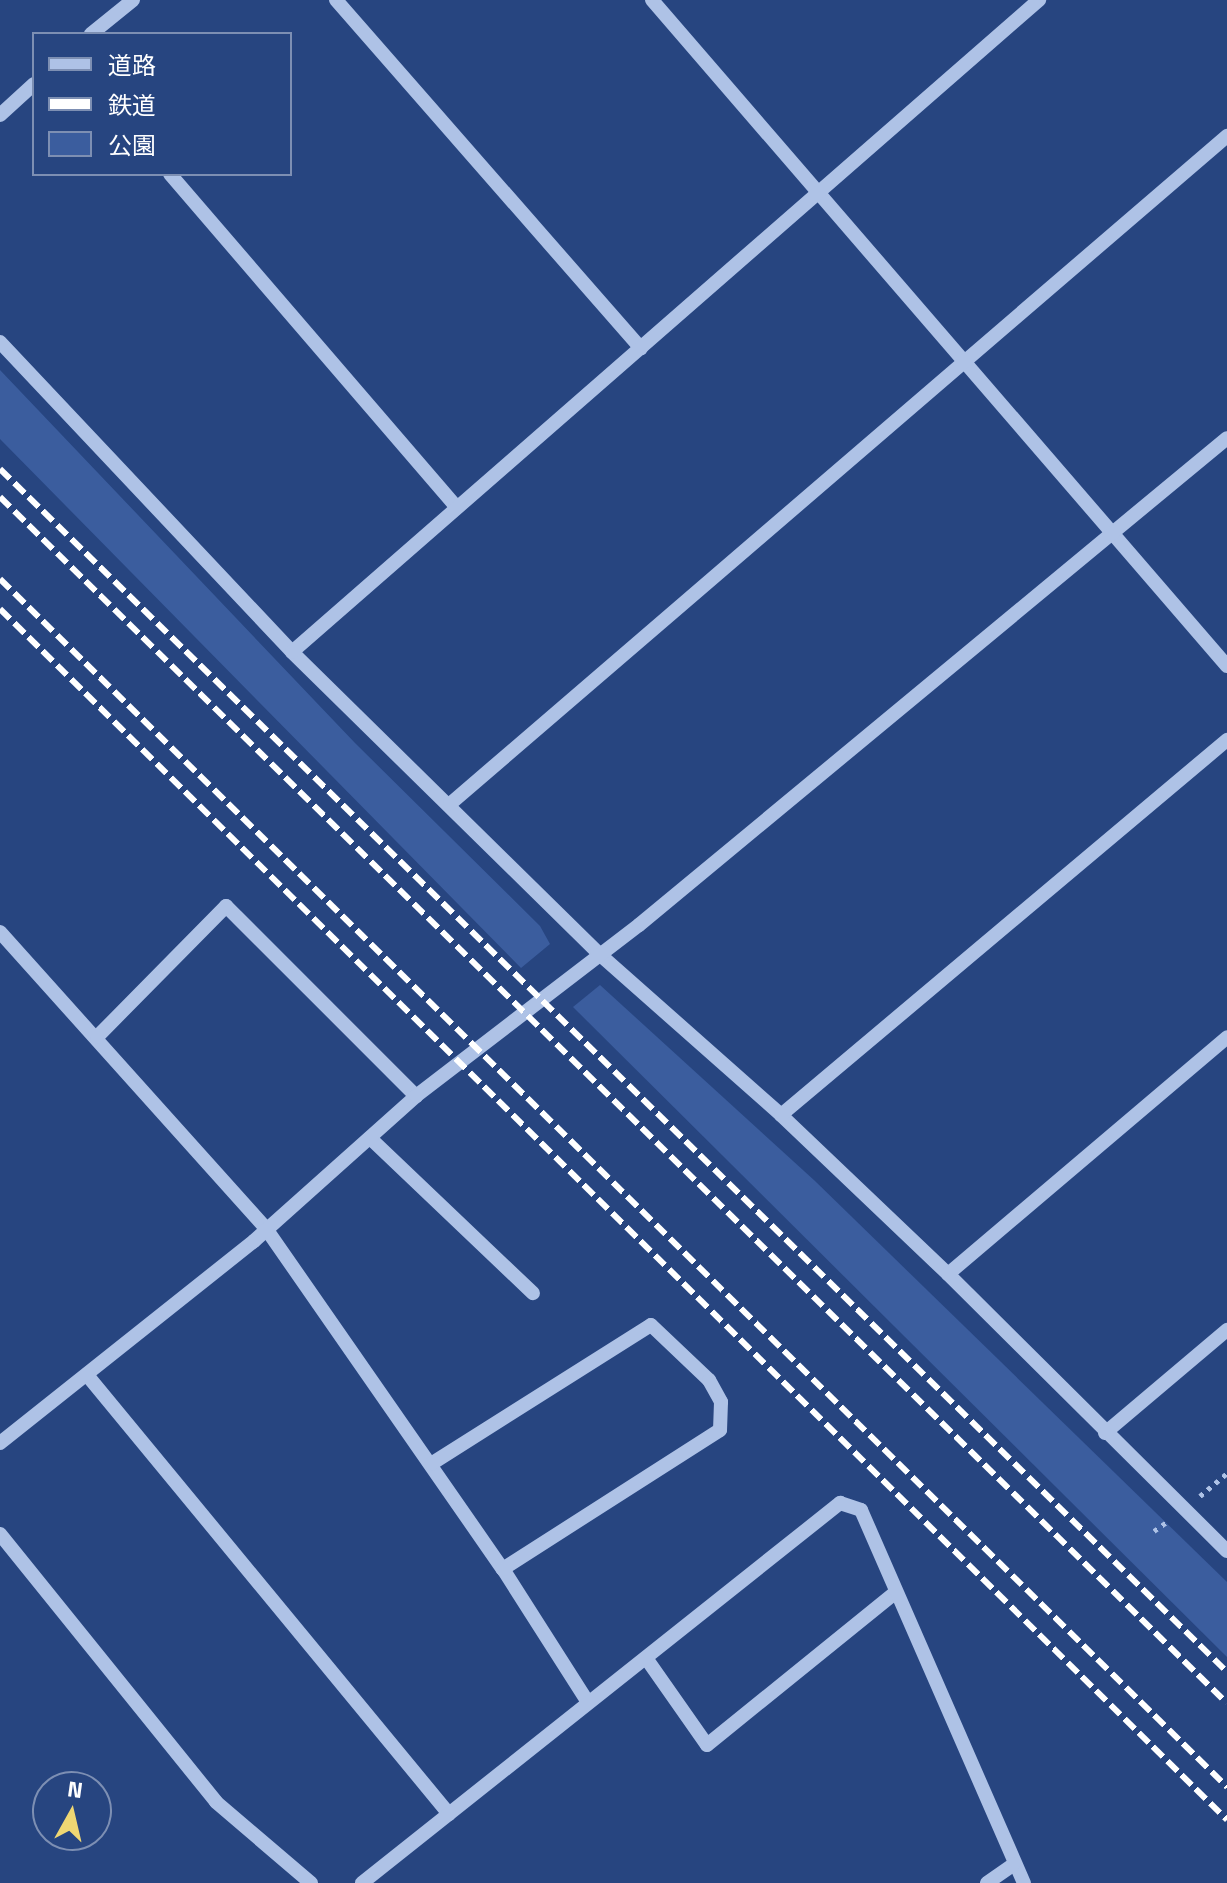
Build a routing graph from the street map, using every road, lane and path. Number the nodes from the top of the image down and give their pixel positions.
1 (133, 0) edge
2 (336, 0) edge
3 (652, 0) edge
4 (1037, 1) edge
5 (93, 32) edge
6 (32, 86) edge
7 (0, 115) edge
8 (1227, 136) edge
9 (172, 176) edge
10 (821, 195) junction
11 (0, 342) edge
12 (641, 348) junction
13 (965, 360) junction
14 (1227, 438) edge
15 (456, 506) junction
16 (1108, 532) junction
17 (292, 652) junction
18 (1227, 666) edge
19 (1227, 740) edge
20 (450, 804) junction
21 (0, 932) edge
22 (597, 952) junction
23 (97, 1037) junction
24 (1227, 1037) edge
25 (416, 1096) junction
26 (781, 1115) junction
27 (370, 1138) junction
28 (267, 1230) junction
29 (948, 1274) junction
30 (533, 1293) dead end
31 (1227, 1330) edge
32 (87, 1375) junction
33 (1105, 1433) junction
34 (0, 1443) edge
35 (431, 1464) junction
36 (0, 1534) edge
37 (1227, 1551) edge
38 (503, 1569) junction
39 (895, 1593) junction
40 (646, 1658) junction
41 (587, 1701) junction
42 (449, 1814) junction
43 (1013, 1865) junction
44 (311, 1883) edge
45 (362, 1883) edge
46 (987, 1883) edge
47 (1024, 1883) edge

1 - 5 street
2 - 12 street
3 - 10 street
4 - 10 street
6 - 7 street
8 - 13 street
9 - 15 street
10 - 12 street
10 - 13 street
11 - 17 street
12 - 15 street
13 - 16 street
13 - 20 street
14 - 16 street
15 - 17 street
16 - 18 street
16 - 22 street
17 - 20 street
19 - 26 street
20 - 22 street
21 - 23 street
22 - 25 street
22 - 26 street
23 - 25 street
23 - 28 street
24 - 29 street
25 - 27 street
26 - 29 street
27 - 28 street
27 - 30 street
28 - 32 street
28 - 35 street
29 - 33 street
31 - 33 street
32 - 34 street
32 - 42 street
33 - 37 street
35 - 38 street
35 - 38 street
36 - 44 street
38 - 41 street
39 - 40 street
39 - 40 street
39 - 43 street
40 - 41 street
41 - 42 street
42 - 45 street
43 - 46 street
43 - 47 street

